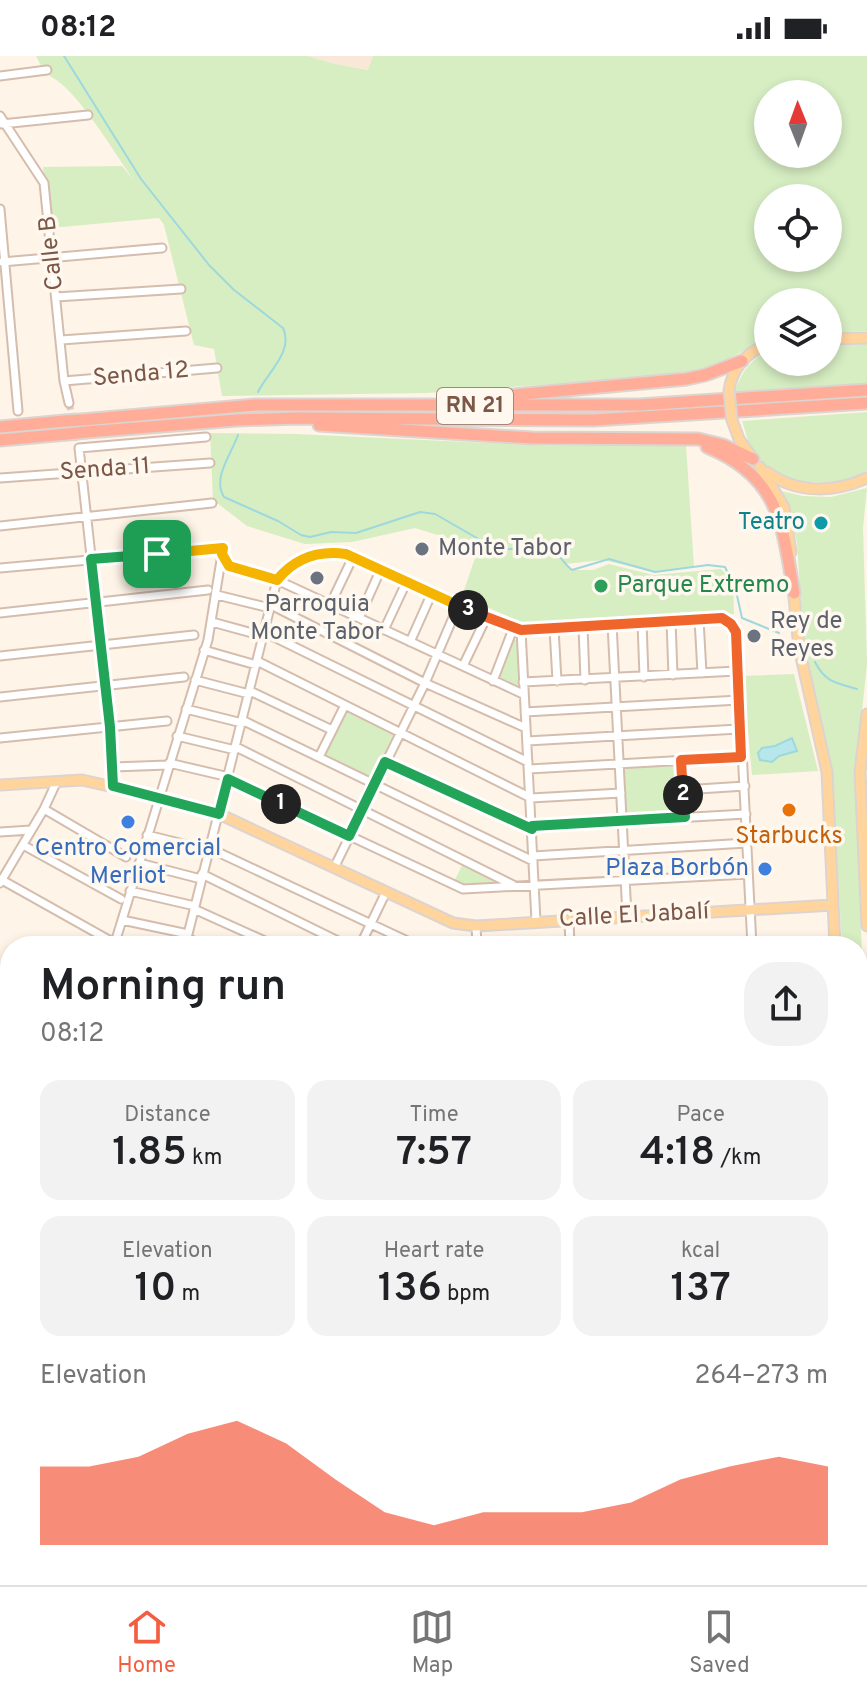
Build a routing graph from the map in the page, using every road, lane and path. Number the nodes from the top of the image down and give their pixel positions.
1 (47, 70) dead end
2 (0, 76) edge
3 (88, 115) dead end
4 (2, 121) edge
5 (0, 209) edge
6 (162, 248) dead end
7 (52, 257) junction
8 (2, 262) edge
9 (181, 289) dead end
10 (56, 297) junction
11 (186, 331) dead end
12 (867, 338) edge
13 (842, 339) edge
14 (61, 340) junction
15 (754, 350) edge
16 (742, 361) junction
17 (217, 368) dead end
18 (64, 381) junction
19 (867, 390) edge
20 (69, 403) tunnel mouth
21 (867, 403) edge
22 (305, 405) junction
23 (18, 411) dead end
24 (252, 420) junction
25 (0, 427) edge
26 (66, 428) junction
27 (206, 437) dead end
28 (664, 439) junction
29 (0, 440) edge
30 (210, 463) dead end
31 (757, 463) junction
32 (81, 471) junction
33 (0, 478) edge
34 (867, 478) edge
35 (212, 503) dead end
36 (87, 517) junction
37 (0, 526) edge
38 (223, 551) junction
39 (353, 557) junction
40 (91, 559) junction
41 (0, 568) edge
42 (380, 571) junction
43 (277, 580) junction
44 (406, 583) junction
45 (208, 590) dead end
46 (794, 593) junction
47 (217, 595) junction
48 (431, 595) junction
49 (95, 603) junction
50 (330, 605) junction
51 (270, 606) junction
52 (458, 606) junction
53 (0, 613) edge
54 (359, 618) junction
55 (486, 618) junction
56 (699, 619) junction
57 (671, 621) junction
58 (212, 622) junction
59 (642, 622) junction
60 (612, 624) junction
61 (583, 626) junction
62 (554, 628) junction
63 (517, 629) junction
64 (384, 630) junction
65 (264, 634) junction
66 (194, 635) dead end
67 (410, 642) junction
68 (99, 646) junction
69 (204, 650) junction
70 (437, 654) junction
71 (0, 656) edge
72 (256, 663) junction
73 (463, 666) junction
74 (737, 671) junction
75 (702, 673) junction
76 (673, 675) junction
77 (184, 677) dead end
78 (644, 677) junction
79 (615, 679) junction
80 (195, 680) junction
81 (585, 680) junction
82 (493, 681) junction
83 (557, 681) junction
84 (523, 682) junction
85 (425, 683) junction
86 (106, 684) junction
87 (249, 692) junction
88 (523, 694) junction
89 (0, 697) edge
90 (739, 700) junction
91 (345, 705) junction
92 (413, 706) junction
93 (617, 707) junction
94 (186, 709) junction
95 (525, 712) junction
96 (867, 714) edge
97 (167, 721) dead end
98 (242, 722) junction
99 (110, 727) junction
100 (526, 728) junction
101 (739, 729) junction
102 (332, 730) junction
103 (400, 732) junction
104 (618, 735) junction
105 (177, 736) junction
106 (0, 738) edge
107 (527, 741) junction
108 (236, 748) junction
109 (319, 757) junction
110 (741, 757) junction
111 (681, 760) junction
112 (385, 762) junction
113 (168, 764) junction
114 (620, 764) junction
115 (528, 766) junction
116 (113, 767) junction
117 (228, 778) junction
118 (57, 781) junction
119 (374, 784) junction
120 (0, 785) edge
121 (113, 786) junction
122 (745, 786) junction
123 (683, 790) junction
124 (621, 793) junction
125 (158, 797) junction
126 (531, 798) junction
127 (44, 809) junction
128 (362, 809) junction
129 (219, 814) junction
130 (746, 814) junction
131 (685, 817) junction
132 (622, 821) junction
133 (532, 827) junction
134 (31, 830) junction
135 (0, 832) edge
136 (147, 835) junction
137 (349, 836) junction
138 (747, 843) junction
139 (23, 845) junction
140 (208, 849) junction
141 (623, 850) junction
142 (126, 857) dead end
143 (533, 858) junction
144 (139, 863) junction
145 (334, 868) junction
146 (748, 874) junction
147 (2, 877) edge
148 (202, 877) junction
149 (625, 879) junction
150 (534, 884) junction
151 (514, 886) junction
152 (130, 891) junction
153 (386, 892) junction
154 (121, 899) dead end
155 (833, 905) junction
156 (867, 905) edge
157 (194, 908) junction
158 (750, 909) junction
159 (627, 916) junction
160 (122, 920) junction
161 (569, 920) junction
162 (536, 921) junction
163 (372, 923) junction
164 (476, 926) junction
165 (867, 926) edge
166 (100, 936) edge
167 (115, 936) edge
168 (177, 936) edge
169 (188, 936) edge
170 (254, 936) edge
171 (327, 936) edge
172 (365, 936) edge
173 (398, 936) edge
174 (476, 936) edge
175 (570, 936) edge
176 (752, 936) edge
177 (835, 936) edge

1 - 2 street
3 - 4 street
4 - 7 street, Calle B
5 - 8 street
6 - 7 street
7 - 8 street
7 - 10 street, Calle B
8 - 23 street
9 - 10 street
10 - 14 street, Calle B
11 - 14 street
12 - 13 main road
14 - 18 street, Calle B
15 - 16 main road
16 - 22 highway
16 - 31 main road, bridge
17 - 18 street, Senda 12
18 - 20 street, Calle B
19 - 22 highway, RN 21
21 - 24 highway, RN 21
22 - 26 highway, RN 21, bridge
24 - 26 highway, RN 21, bridge
24 - 28 highway
25 - 26 highway, RN 21
26 - 29 highway, RN 21
27 - 32 street
28 - 31 highway
28 - 46 highway
30 - 32 street, Senda 11
31 - 34 main road
31 - 46 main road
32 - 33 street, Senda 11
32 - 36 street
35 - 36 street
36 - 37 street
36 - 40 street
38 - 40 street
38 - 43 street
38 - 47 street
39 - 42 street
39 - 43 street
39 - 50 street
40 - 41 street
40 - 49 street
42 - 44 street
42 - 54 street
43 - 50 street
43 - 51 street
44 - 48 street
44 - 64 street
45 - 49 street
46 - 155 main road
47 - 51 street
47 - 58 street
48 - 52 street
48 - 67 street
49 - 53 street
49 - 68 street
50 - 54 street
51 - 65 street
51 - 85 street
52 - 55 street
52 - 70 street
54 - 64 street
55 - 63 street
55 - 73 street
56 - 57 street
56 - 74 street
56 - 75 street
57 - 59 street
57 - 76 street
58 - 65 street
58 - 69 street
59 - 60 street
59 - 78 street
60 - 61 street
60 - 79 street
61 - 62 street
61 - 81 street
62 - 63 street
62 - 83 street
63 - 82 street
63 - 84 street
64 - 67 street
65 - 72 street
65 - 92 street
66 - 68 street
67 - 70 street
68 - 71 street
68 - 86 street
69 - 72 street
69 - 80 street
70 - 73 street
70 - 85 street
72 - 87 street
72 - 91 street
73 - 82 street
74 - 75 street
74 - 90 street
75 - 76 street
76 - 78 street
77 - 86 street
78 - 79 street
79 - 81 street
79 - 93 street
80 - 87 street
80 - 94 street
81 - 83 street
82 - 88 street
83 - 84 street
84 - 88 street
85 - 92 street
85 - 100 street
86 - 89 street
86 - 99 street
87 - 98 street
87 - 102 street
88 - 95 street
90 - 93 street
90 - 101 street
91 - 102 street
91 - 103 street
92 - 103 street
92 - 115 street
93 - 95 street
93 - 104 street
94 - 98 street
94 - 105 street
95 - 100 street
96 - 156 main road
97 - 99 street
98 - 108 street
98 - 109 street
99 - 106 street
99 - 116 street
100 - 107 street
101 - 104 street
101 - 110 street
102 - 109 street
103 - 112 street
103 - 126 street
104 - 107 street
104 - 114 street
105 - 108 street
105 - 113 street
107 - 115 street
108 - 117 street
108 - 128 street
109 - 119 street
110 - 111 street
110 - 122 street
111 - 114 street
111 - 123 street
112 - 119 street
112 - 133 street
113 - 116 street
113 - 117 street
113 - 125 street
114 - 115 street
114 - 124 street
115 - 126 street
116 - 121 street
117 - 129 street
117 - 137 street
118 - 120 main road, Calle El Jabalí
118 - 121 main road, Calle El Jabalí
118 - 127 street
119 - 128 street
119 - 143 street
121 - 125 main road, Calle El Jabalí
122 - 123 street
122 - 130 street
123 - 131 street
124 - 126 street
124 - 132 street
125 - 129 main road, Calle El Jabalí
125 - 136 street
126 - 133 street
127 - 134 street
127 - 142 street
128 - 137 street
128 - 151 street
129 - 140 street
129 - 145 main road, Calle El Jabalí
130 - 131 street
130 - 138 street
131 - 132 street
132 - 133 street
132 - 141 street
133 - 143 street
134 - 135 street
134 - 139 street
136 - 140 street
136 - 144 street
137 - 145 street
137 - 151 street
138 - 141 street
138 - 146 street
139 - 147 street
139 - 154 street
140 - 148 street
140 - 163 street
141 - 143 street
141 - 149 street
143 - 150 street
144 - 148 street
144 - 152 street
145 - 153 main road, Calle El Jabalí
146 - 149 street
146 - 158 street
147 - 166 street
148 - 157 street
148 - 171 street
149 - 150 street
149 - 159 street
150 - 151 street
150 - 162 street
152 - 157 street
152 - 160 street
153 - 163 street
153 - 164 main road, Calle El Jabalí
155 - 158 main road, Calle El Jabalí
155 - 177 main road
156 - 165 main road
157 - 169 street
157 - 170 street
158 - 159 main road, Calle El Jabalí
158 - 176 street
159 - 161 main road, Calle El Jabalí
160 - 167 street
160 - 168 street
161 - 162 main road, Calle El Jabalí
161 - 175 street
162 - 164 main road, Calle El Jabalí
163 - 172 street
163 - 173 street
164 - 174 street

